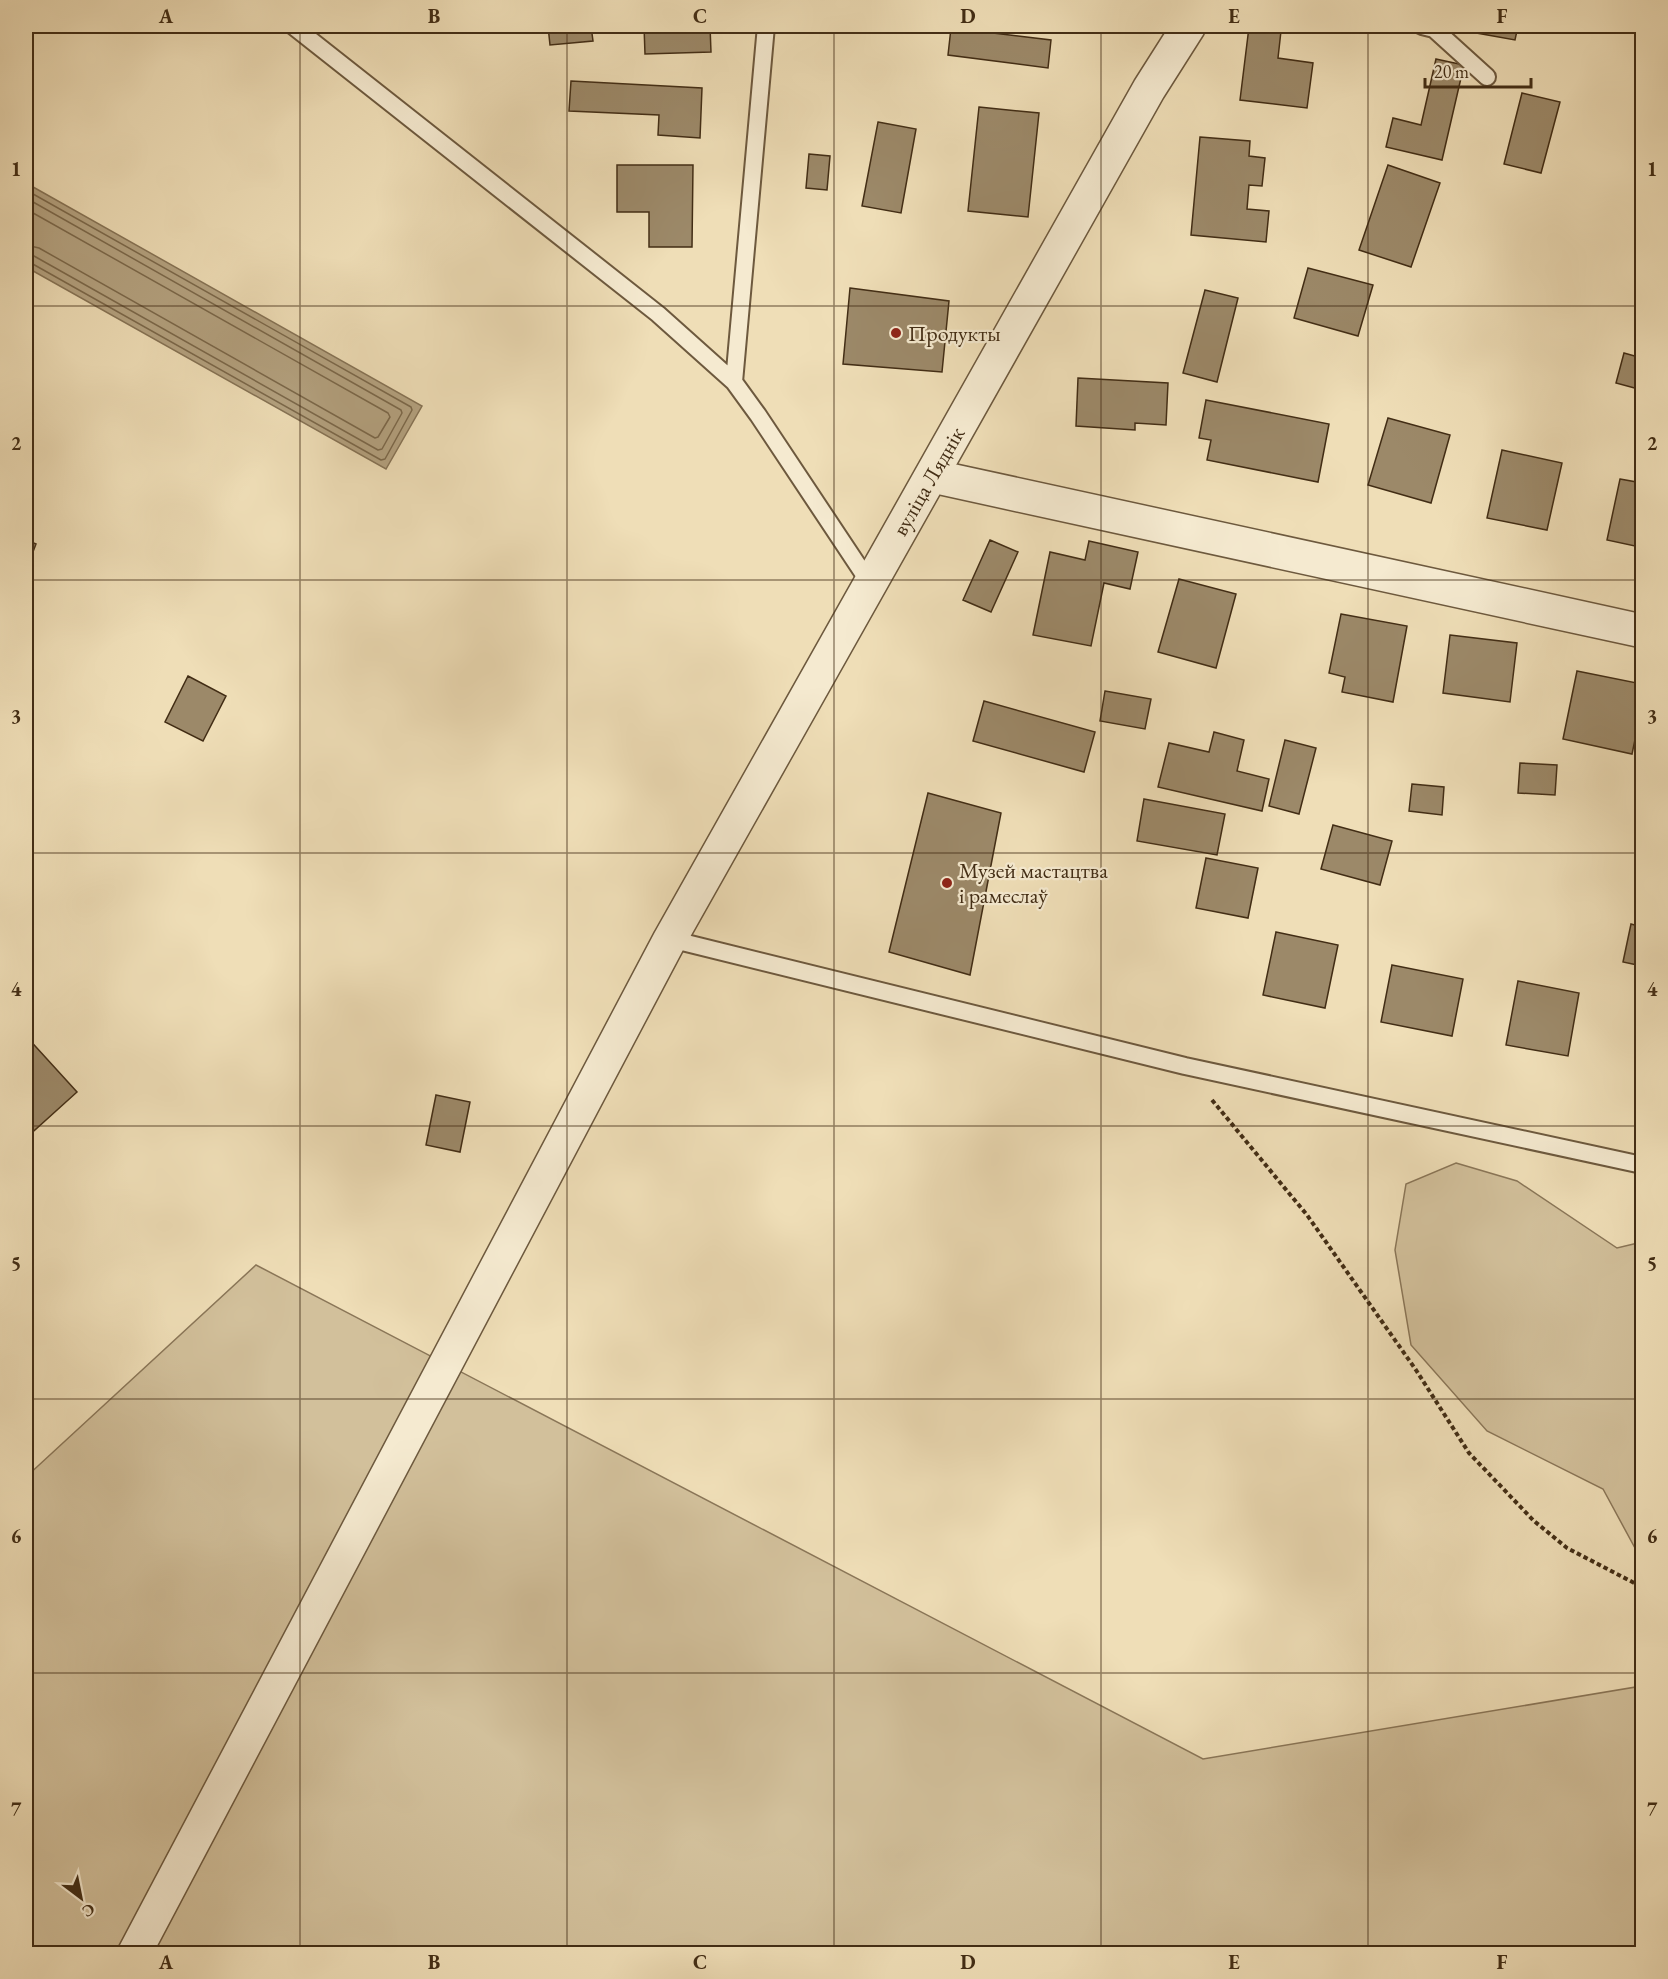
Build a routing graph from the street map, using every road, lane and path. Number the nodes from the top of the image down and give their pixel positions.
1 (293, 26) edge
2 (766, 26) edge
3 (1189, 26) edge
4 (1422, 26) edge
5 (1487, 77) dead end
6 (734, 382) junction
7 (932, 476) junction
8 (869, 582) junction
9 (1642, 631) edge
10 (670, 939) junction
11 (1185, 1066) junction
12 (1642, 1165) edge
13 (1642, 1587) edge
14 (134, 1953) edge

1 - 6 lane
2 - 6 lane
3 - 7 street, вуліца Ляднік
4 - 5 lane
6 - 8 lane
7 - 8 street, вуліца Ляднік
7 - 9 street
8 - 10 street, вуліца Ляднік
10 - 11 lane
10 - 14 street, вуліца Ляднік
11 - 12 lane
11 - 13 path

